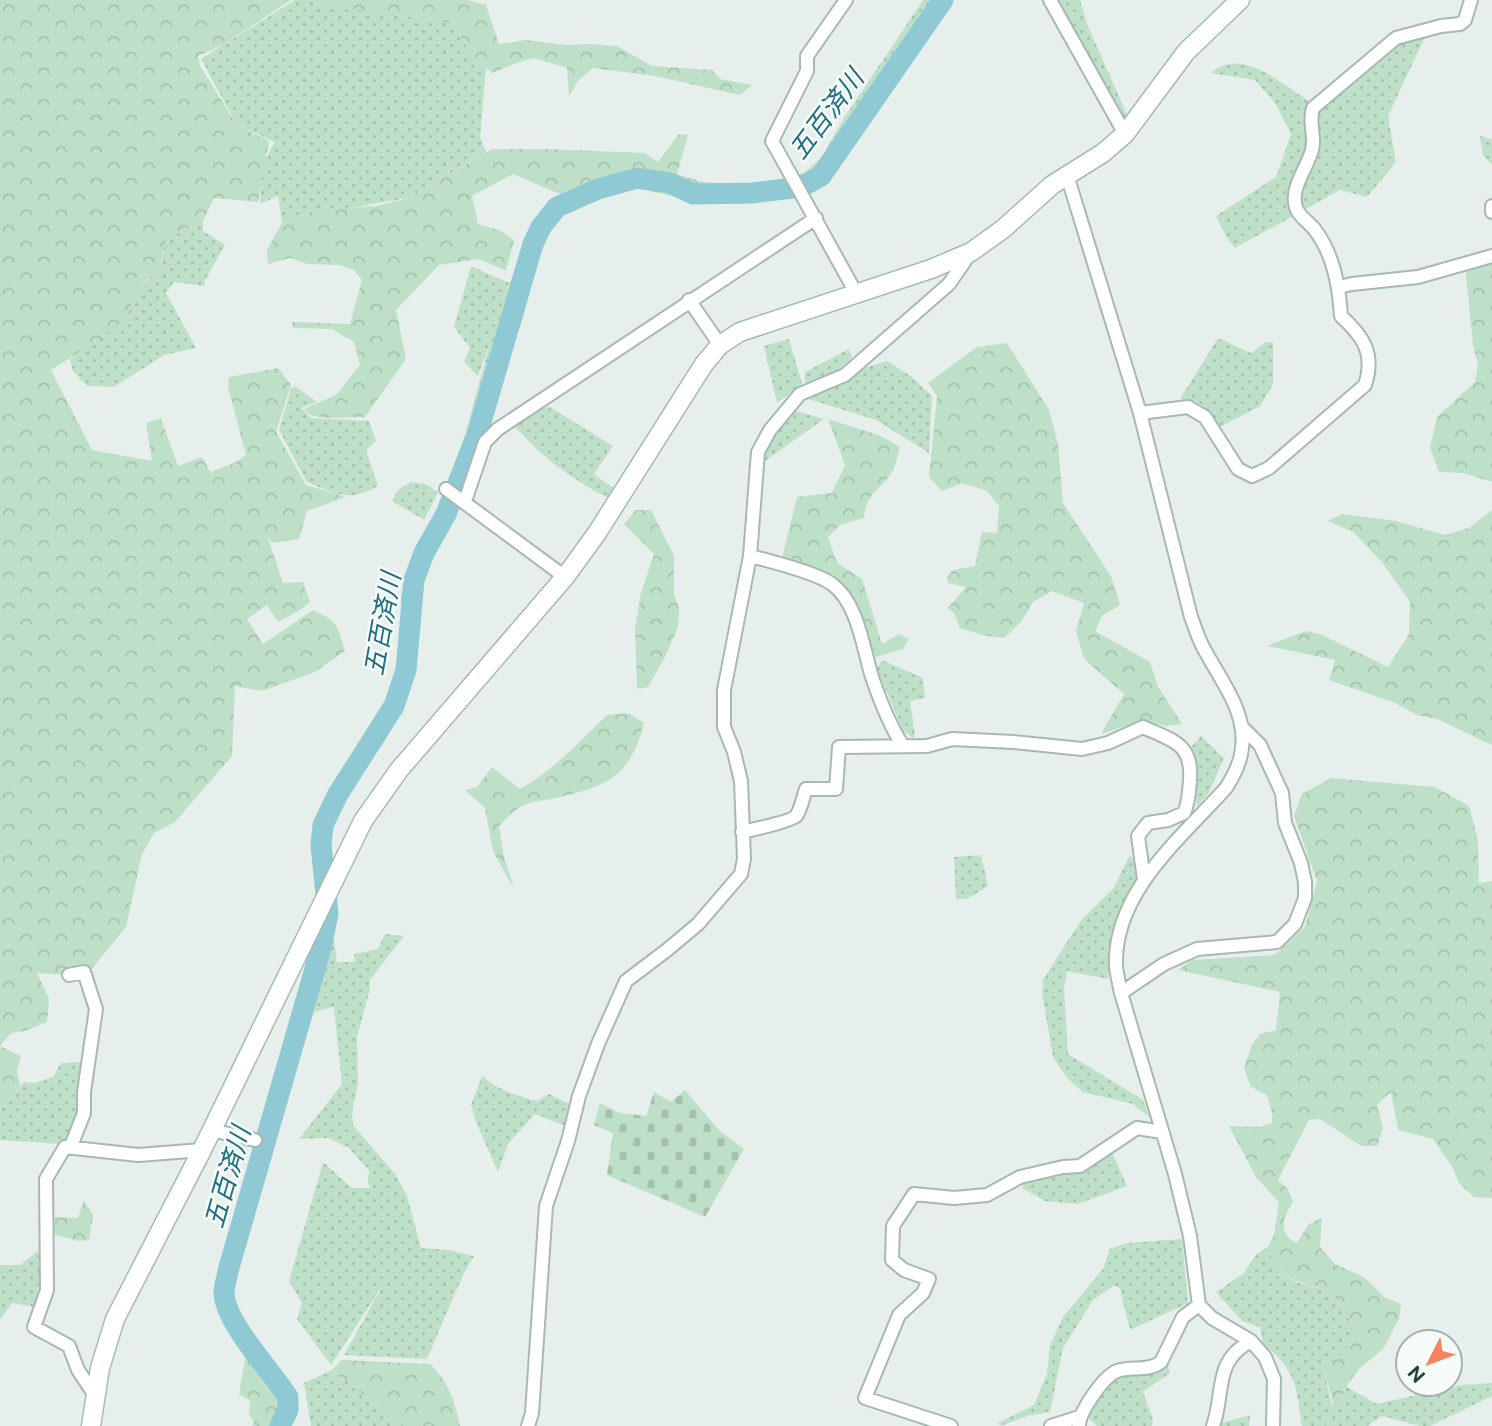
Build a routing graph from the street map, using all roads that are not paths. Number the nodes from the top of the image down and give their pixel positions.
1 (846, 0) edge
2 (1050, 0) edge
3 (1240, 0) edge
4 (1471, 0) edge
5 (1125, 134) junction
6 (1068, 175) junction
7 (1492, 206) edge
8 (1492, 212) edge
9 (816, 218) junction
10 (971, 252) junction
11 (1492, 256) edge
12 (1339, 287) junction
13 (856, 293) junction
14 (690, 300) junction
15 (720, 345) junction
16 (1140, 413) junction
17 (446, 489) dead end
18 (465, 501) junction
19 (750, 556) junction
20 (565, 577) junction
21 (1241, 726) junction
22 (902, 746) junction
23 (742, 832) junction
24 (1144, 880) junction
25 (69, 975) dead end
26 (1121, 993) junction
27 (211, 1130) junction
28 (1162, 1132) junction
29 (255, 1140) dead end
30 (71, 1146) junction
31 (202, 1150) junction
32 (1199, 1305) junction
33 (1251, 1341) junction
34 (96, 1397) junction
35 (1079, 1422) edge
36 (91, 1426) edge
37 (528, 1426) edge
38 (951, 1426) edge
39 (1051, 1426) edge
40 (1213, 1426) edge
41 (1273, 1426) edge

1 - 9 street
2 - 5 street
3 - 5 street
4 - 12 street
5 - 6 street
6 - 10 street
6 - 16 street
7 - 8 street
9 - 13 street
9 - 14 street
10 - 13 street
10 - 19 street
11 - 12 street
12 - 16 street
13 - 15 street
14 - 15 street
14 - 18 street
15 - 20 street
16 - 21 street
17 - 18 street
18 - 20 street
19 - 22 street
19 - 23 street
20 - 27 street
21 - 24 street
21 - 26 street
22 - 23 street
22 - 24 street
23 - 37 street
24 - 26 street
25 - 30 street
26 - 28 street
27 - 29 street
27 - 31 street
28 - 32 street
28 - 38 street
30 - 31 street
30 - 34 street
31 - 34 street
32 - 33 street
32 - 35 street
33 - 40 street
33 - 41 street
34 - 36 street
35 - 39 street

